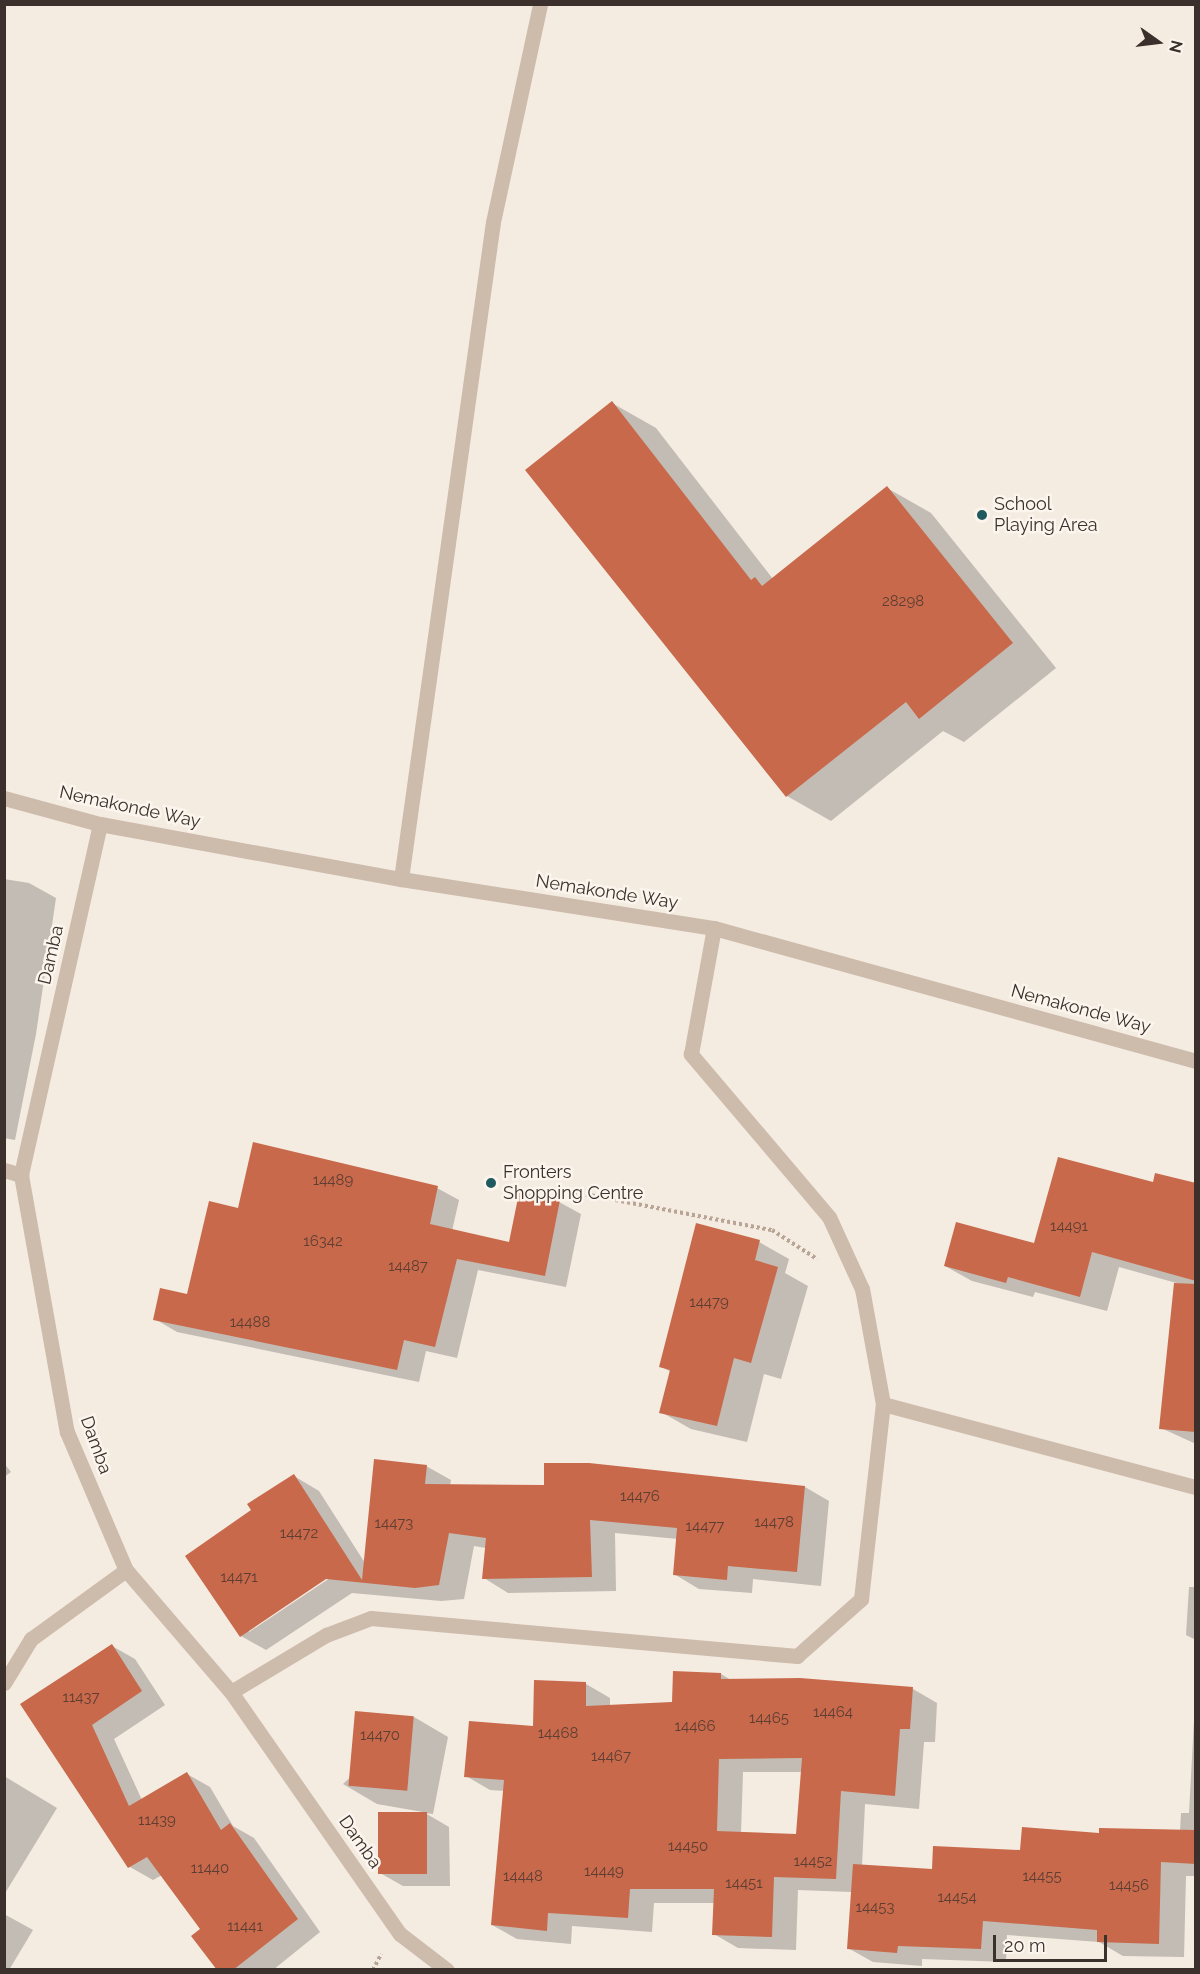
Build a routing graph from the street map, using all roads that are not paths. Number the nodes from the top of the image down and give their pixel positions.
1 (540, 4) edge
2 (4, 798) edge
3 (100, 824) junction
4 (401, 879) junction
5 (714, 928) junction
6 (1196, 1061) edge
7 (4, 1170) edge
8 (21, 1175) junction
9 (884, 1404) junction
10 (1196, 1487) edge
11 (126, 1570) junction
12 (4, 1683) edge
13 (231, 1692) junction
14 (447, 1970) edge

1 - 4 street
2 - 3 street, Nemakonde Way
3 - 4 street, Nemakonde Way
3 - 8 street, Damba
4 - 5 street, Nemakonde Way
5 - 6 street, Nemakonde Way
5 - 9 street
7 - 8 street
8 - 11 street, Damba
9 - 10 street
9 - 13 street
11 - 12 street
11 - 13 street, Damba
13 - 14 street, Damba

